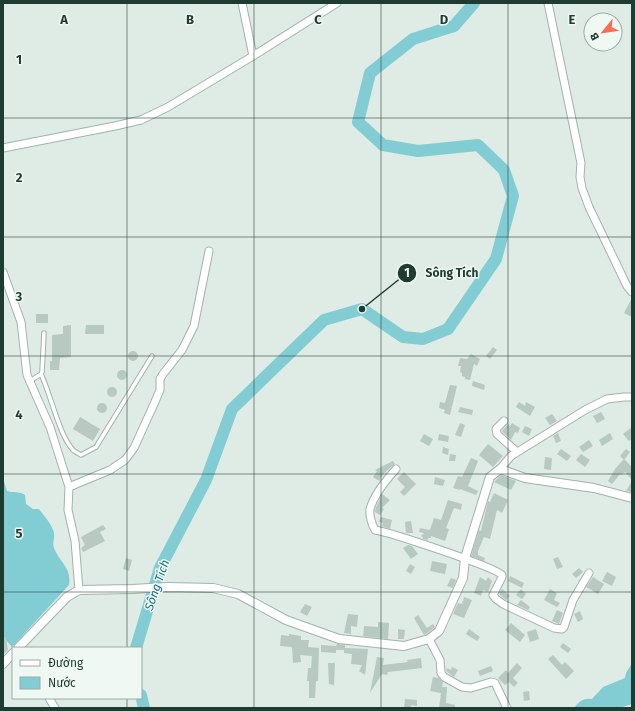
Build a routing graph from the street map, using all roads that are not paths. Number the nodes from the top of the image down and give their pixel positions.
1 (242, 3) edge
2 (337, 3) edge
3 (548, 3) edge
4 (253, 56) junction
5 (3, 148) edge
6 (210, 251) dead end
7 (3, 272) edge
8 (632, 292) edge
9 (44, 333) dead end
10 (152, 356) dead end
11 (41, 374) junction
12 (30, 381) junction
13 (632, 397) edge
14 (504, 421) dead end
15 (517, 452) junction
16 (396, 469) dead end
17 (500, 469) junction
18 (69, 487) junction
19 (632, 498) edge
20 (465, 558) junction
21 (589, 573) dead end
22 (79, 590) junction
23 (429, 639) junction
24 (19, 647) edge
25 (12, 654) edge
26 (3, 664) edge
27 (50, 699) edge
28 (54, 708) edge
29 (507, 708) edge

1 - 4 street
2 - 4 street
3 - 8 street
4 - 5 street
6 - 18 street
7 - 12 street
9 - 11 lane
10 - 11 lane
11 - 12 lane
12 - 18 street
13 - 15 street
14 - 15 street
15 - 17 street
16 - 20 street
17 - 19 street
17 - 20 street
18 - 22 street
20 - 21 street
20 - 23 street
22 - 23 street
22 - 24 street
23 - 29 street
25 - 26 street
27 - 28 street

